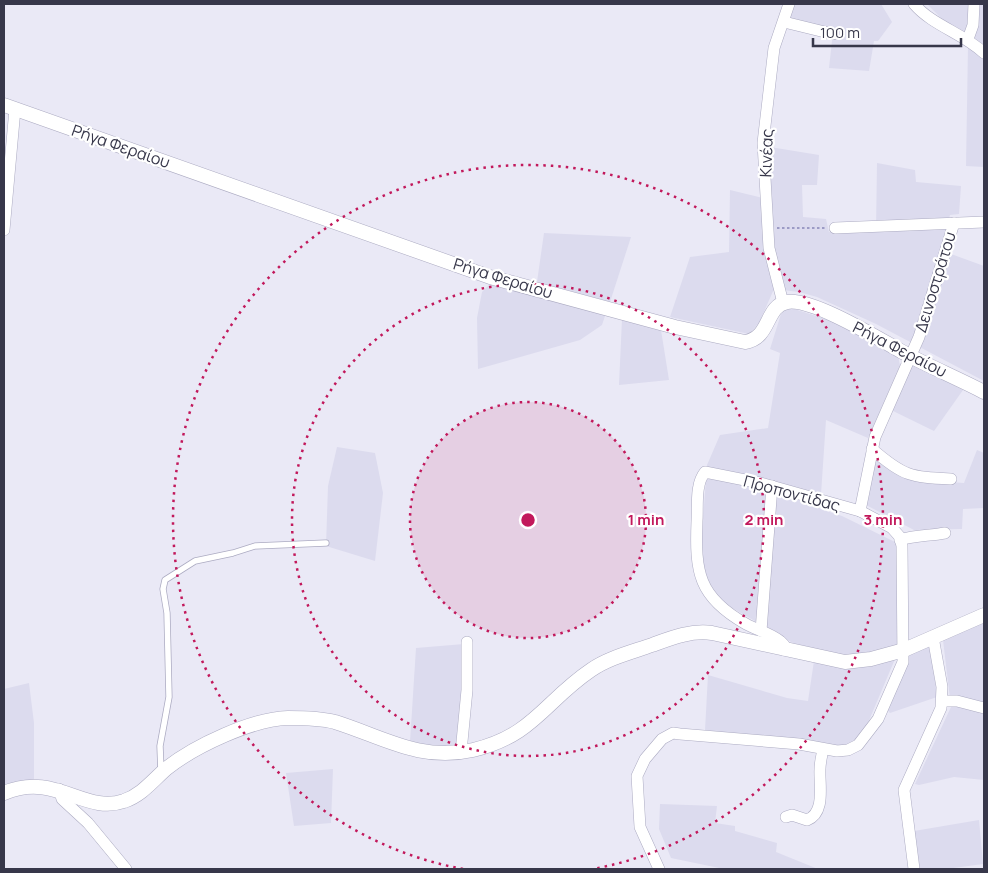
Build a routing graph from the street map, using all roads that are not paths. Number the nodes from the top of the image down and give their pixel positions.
1 (789, 4) edge
2 (914, 4) edge
3 (974, 4) edge
4 (784, 22) junction
5 (833, 34) dead end
6 (968, 39) junction
7 (984, 53) edge
8 (9, 107) edge
9 (984, 222) edge
10 (954, 223) junction
11 (835, 228) road end
12 (4, 230) edge
13 (783, 303) junction
14 (911, 356) junction
15 (984, 392) edge
16 (872, 449) junction
17 (951, 478) dead end
18 (772, 486) junction
19 (860, 511) junction
20 (945, 533) dead end
21 (900, 539) junction
22 (326, 543) dead end
23 (984, 615) edge
24 (761, 631) junction
25 (933, 637) junction
26 (467, 642) dead end
27 (784, 650) junction
28 (904, 650) junction
29 (942, 701) junction
30 (984, 708) edge
31 (823, 749) junction
32 (461, 752) junction
33 (162, 773) junction
34 (59, 790) junction
35 (4, 793) edge
36 (786, 817) dead end
37 (126, 869) edge
38 (659, 869) edge
39 (914, 869) edge

1 - 4 street, Κινέας
2 - 6 street
3 - 6 street
4 - 5 street
4 - 13 street, Κινέας
6 - 7 street
8 - 12 street
8 - 13 street, Ρήγα Φεραίου
9 - 10 street
10 - 11 street
10 - 14 street, Δεινοστράτου
13 - 14 street, Ρήγα Φεραίου
14 - 15 street, Ρήγα Φεραίου
14 - 16 street, Δεινοστράτου
16 - 17 street
16 - 19 street, Δεινοστράτου
18 - 19 street, Προποντίδας
18 - 24 street
18 - 24 street, Προποντίδας
19 - 21 street, Προποντίδας
20 - 21 street
21 - 28 street
22 - 33 lane
23 - 25 street
24 - 27 street
25 - 28 street
25 - 29 street
26 - 32 street
27 - 28 street
27 - 32 street
28 - 31 street
29 - 30 street
29 - 39 street
31 - 36 street
31 - 38 street
32 - 33 street
33 - 34 street
34 - 35 street
34 - 37 street

